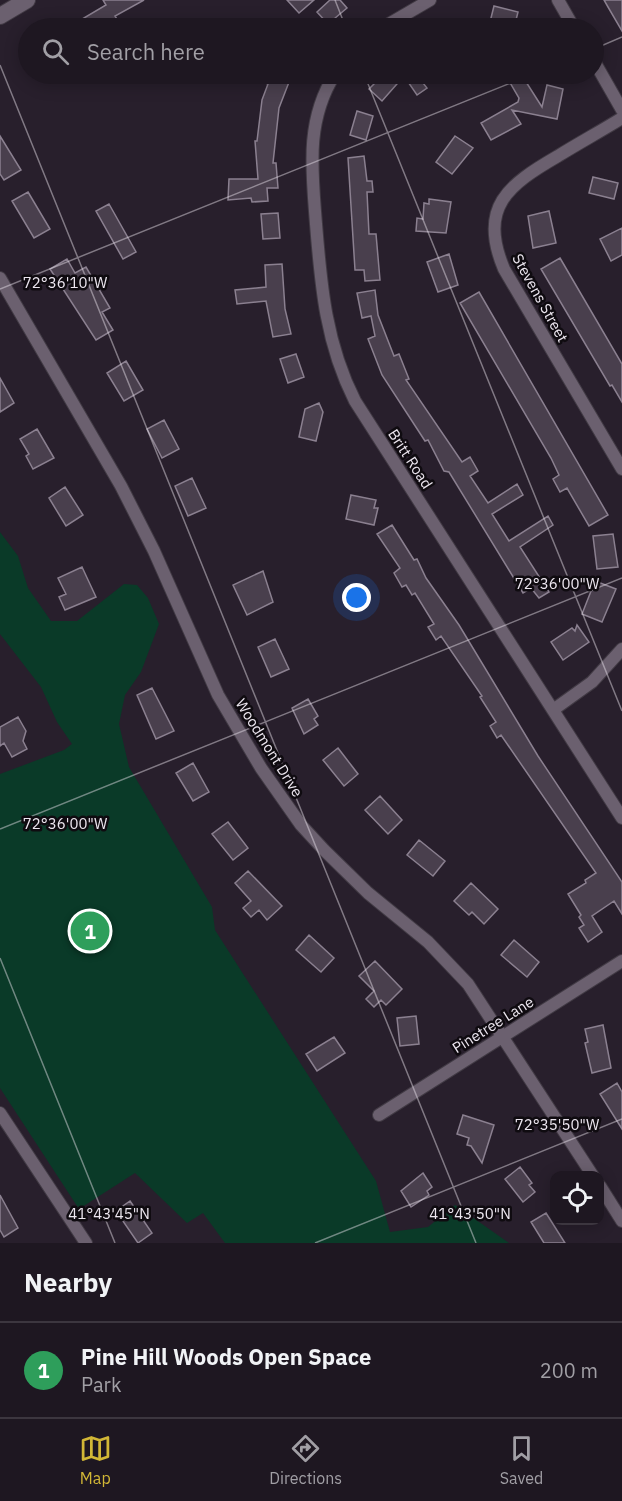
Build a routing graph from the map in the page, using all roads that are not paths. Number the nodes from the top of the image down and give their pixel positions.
1 (27, 0) edge
2 (430, 0) edge
3 (558, 0) edge
4 (0, 16) edge
5 (399, 18) edge
6 (568, 18) edge
7 (604, 78) edge
8 (330, 84) edge
9 (622, 110) edge
10 (622, 118) edge
11 (0, 278) edge
12 (622, 470) edge
13 (622, 649) edge
14 (553, 710) junction
15 (622, 818) edge
16 (622, 961) edge
17 (504, 1036) junction
18 (0, 1113) edge
19 (379, 1115) dead end
20 (590, 1171) edge
21 (604, 1192) edge
22 (622, 1221) edge
23 (86, 1243) edge

1 - 4 main road
2 - 5 street
3 - 6 street
7 - 9 street
8 - 14 street, Britt Road
10 - 12 street, Stevens Street
11 - 17 street, Woodmont Drive
13 - 14 street
14 - 15 street, Britt Road
16 - 17 street, Pinetree Lane
17 - 19 street, Pinetree Lane
17 - 20 street, Woodmont Drive
18 - 23 street
21 - 22 street

